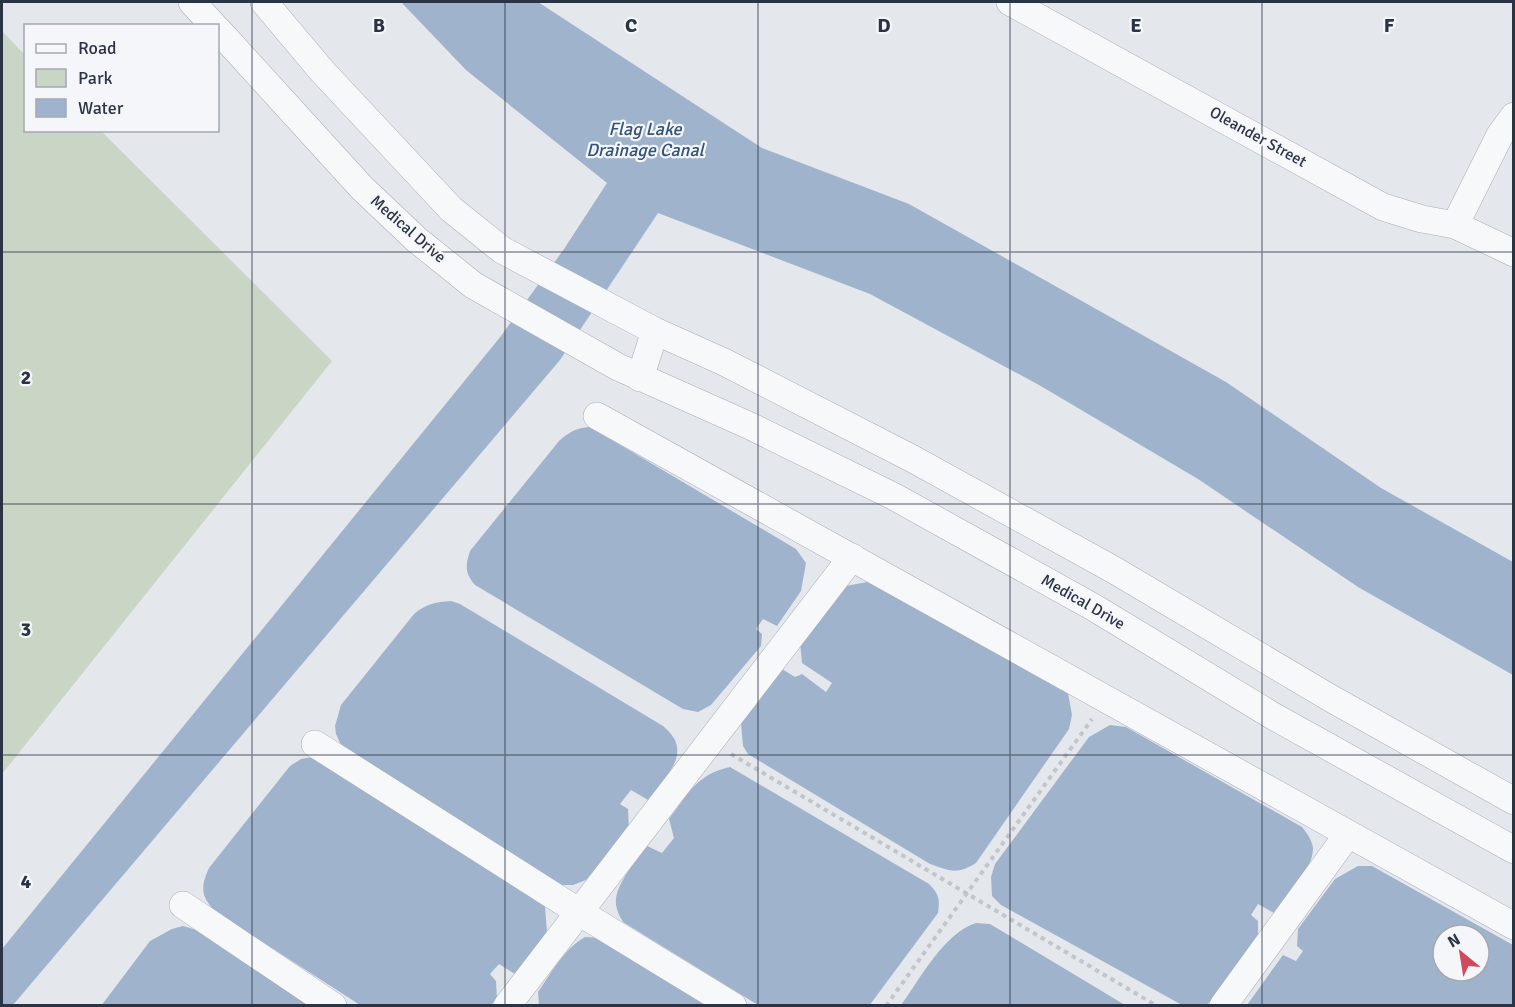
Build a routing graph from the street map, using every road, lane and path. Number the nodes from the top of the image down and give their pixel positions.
1 (192, 2) edge
2 (264, 2) edge
3 (1010, 2) edge
4 (212, 24) edge
5 (219, 31) edge
6 (1514, 116) edge
7 (1455, 225) junction
8 (1514, 253) edge
9 (649, 328) junction
10 (629, 372) junction
11 (597, 416) dead end
12 (852, 557) junction
13 (1106, 699) junction
14 (710, 741) junction
15 (315, 744) dead end
16 (1514, 801) edge
17 (1348, 834) junction
18 (1514, 850) edge
19 (967, 894) junction
20 (183, 905) dead end
21 (579, 912) junction
22 (1514, 926) edge
23 (333, 1005) edge
24 (507, 1005) edge
25 (733, 1005) edge
26 (886, 1005) edge
27 (1157, 1005) edge
28 (1223, 1005) edge

1 - 4 street
2 - 9 street
3 - 7 street, Oleander Street
5 - 10 street, Medical Drive
6 - 7 street
7 - 8 street, Oleander Street
9 - 10 street
9 - 16 street
10 - 18 street, Medical Drive
11 - 12 street
12 - 13 street
12 - 14 street
13 - 17 street
13 - 19 path
14 - 19 path
14 - 21 street
15 - 21 street
17 - 22 street
17 - 28 street
19 - 26 path
19 - 27 path
20 - 23 street
21 - 24 street
21 - 25 street

